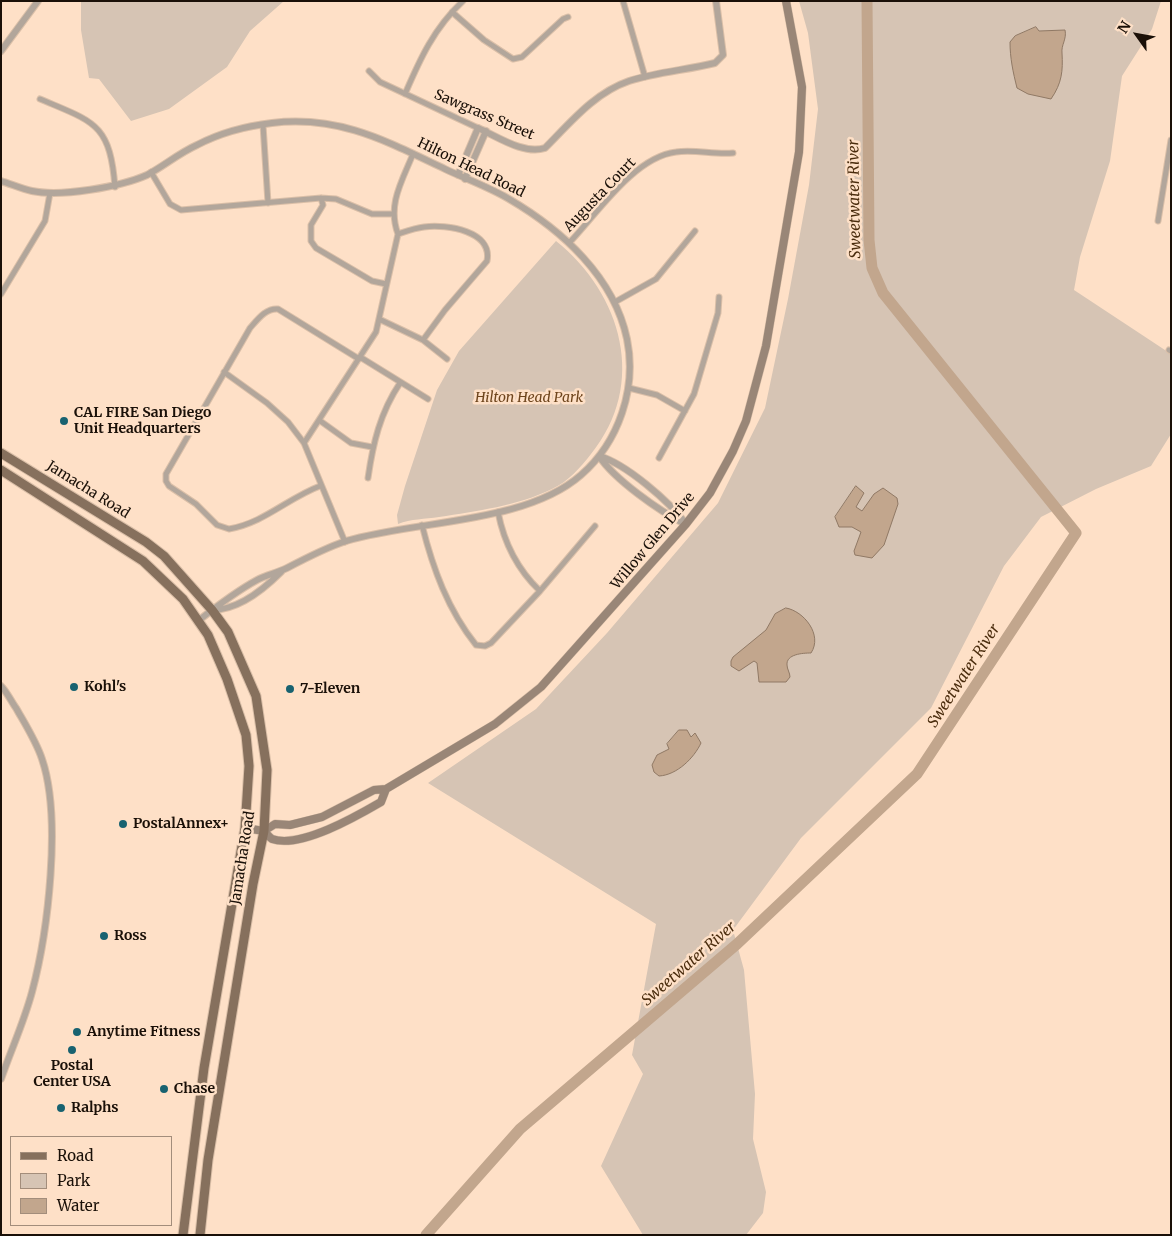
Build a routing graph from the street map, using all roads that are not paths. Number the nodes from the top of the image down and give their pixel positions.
1 (38, 1) edge
2 (463, 1) edge
3 (623, 1) edge
4 (716, 1) edge
5 (786, 1) edge
6 (452, 12) junction
7 (568, 17) dead end
8 (1, 51) edge
9 (369, 71) dead end
10 (644, 76) junction
11 (405, 94) junction
12 (40, 99) dead end
13 (263, 124) junction
14 (478, 128) junction
15 (486, 131) junction
16 (1171, 140) edge
17 (733, 153) dead end
18 (413, 154) junction
19 (151, 172) junction
20 (458, 175) junction
21 (466, 178) junction
22 (1, 181) edge
23 (115, 186) junction
24 (50, 193) junction
25 (321, 198) junction
26 (268, 203) junction
27 (393, 214) junction
28 (1158, 221) dead end
29 (695, 231) dead end
30 (398, 234) junction
31 (570, 243) junction
32 (4, 284) edge
33 (386, 284) junction
34 (1, 294) edge
35 (719, 297) dead end
36 (615, 302) junction
37 (379, 319) junction
38 (423, 340) junction
39 (359, 358) junction
40 (447, 359) dead end
41 (224, 372) junction
42 (400, 383) junction
43 (629, 388) junction
44 (428, 399) dead end
45 (684, 411) junction
46 (319, 420) junction
47 (304, 442) junction
48 (372, 447) junction
49 (1, 453) edge
50 (599, 456) junction
51 (658, 458) dead end
52 (1, 470) edge
53 (368, 478) dead end
54 (320, 486) junction
55 (498, 512) junction
56 (686, 524) junction
57 (422, 526) junction
58 (595, 526) dead end
59 (345, 542) junction
60 (283, 570) junction
61 (540, 591) junction
62 (212, 610) junction
63 (198, 621) junction
64 (1, 686) edge
65 (386, 789) junction
66 (245, 828) junction
67 (264, 831) junction
68 (1, 1079) edge
69 (183, 1235) edge
70 (200, 1235) edge

1 - 8 street
2 - 6 street
3 - 10 street
4 - 10 street, Sawgrass Street
5 - 56 main road, Willow Glen Drive
6 - 7 street
6 - 11 street
9 - 11 street, Sawgrass Street
10 - 15 street, Sawgrass Street
11 - 14 street, Sawgrass Street
12 - 23 street
13 - 18 street, Hilton Head Road
13 - 19 street, Hilton Head Road
13 - 26 street
14 - 15 street, Sawgrass Street
14 - 20 street
15 - 21 street
16 - 28 street
17 - 31 street, Augusta Court
18 - 20 street, Hilton Head Road
18 - 27 street
19 - 23 street, Hilton Head Road
19 - 26 street
20 - 21 street, Hilton Head Road
21 - 31 street, Hilton Head Road
22 - 24 street, Hilton Head Road
23 - 24 street, Hilton Head Road
24 - 32 street
25 - 26 street
25 - 27 street
25 - 33 street
27 - 30 street
29 - 36 street
30 - 33 street
30 - 38 street
31 - 36 street, Hilton Head Road
32 - 34 street
33 - 37 street
35 - 45 street
36 - 43 street, Hilton Head Road
37 - 38 street
37 - 39 street
38 - 40 street
39 - 41 street
39 - 42 street
39 - 46 street
41 - 47 street
41 - 54 street
42 - 44 street
42 - 48 street
43 - 45 street
43 - 50 street, Hilton Head Road
45 - 51 street
46 - 47 street
46 - 48 street
47 - 54 street
48 - 53 street
49 - 62 main road, Jamacha Road
50 - 55 street, Hilton Head Road
50 - 56 street
50 - 56 street
52 - 63 main road, Jamacha Road
54 - 59 street
55 - 57 street, Hilton Head Road
55 - 61 street
56 - 65 main road, Willow Glen Drive
57 - 59 street, Hilton Head Road
57 - 61 street
58 - 61 street
59 - 60 street, Hilton Head Road
60 - 62 street, Hilton Head Road
60 - 62 street, Hilton Head Road
62 - 63 street, Hilton Head Road
62 - 67 main road, Jamacha Road
63 - 66 main road, Jamacha Road
64 - 68 street
65 - 67 main road, Willow Glen Drive
65 - 67 main road, Willow Glen Drive
66 - 67 main road, Willow Glen Drive
66 - 69 main road, Jamacha Road
67 - 70 main road, Jamacha Road

